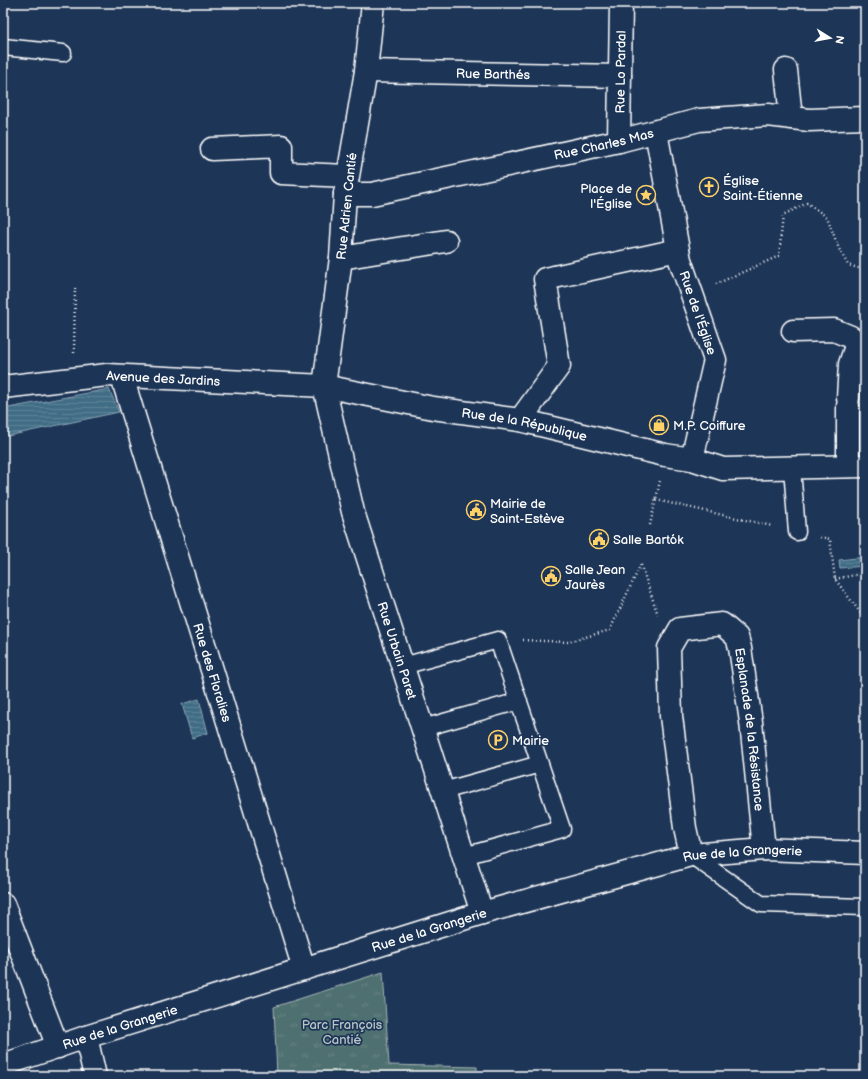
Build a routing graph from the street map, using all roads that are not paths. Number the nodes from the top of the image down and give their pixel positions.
1 (372, 3) edge
2 (621, 3) edge
3 (3, 48) edge
4 (63, 53) dead end
5 (786, 70) dead end
6 (366, 71) junction
7 (620, 76) junction
8 (791, 118) junction
9 (865, 118) edge
10 (656, 132) junction
11 (619, 141) junction
12 (212, 149) dead end
13 (346, 185) junction
14 (446, 241) dead end
15 (679, 255) junction
16 (341, 258) junction
17 (793, 331) dead end
18 (861, 344) edge
19 (122, 377) junction
20 (324, 386) junction
21 (3, 387) edge
22 (520, 420) junction
23 (692, 459) junction
24 (849, 466) edge
25 (792, 468) junction
26 (797, 532) road end
27 (403, 666) junction
28 (519, 701) junction
29 (423, 728) junction
30 (540, 764) junction
31 (443, 791) junction
32 (764, 850) junction
33 (865, 853) edge
34 (691, 855) junction
35 (464, 856) junction
36 (3, 904) edge
37 (865, 907) edge
38 (482, 913) junction
39 (304, 969) junction
40 (86, 1037) junction
41 (58, 1047) junction
42 (3, 1065) edge
43 (95, 1076) edge

1 - 6 street, Rue Adrien Cantié
2 - 7 street, Rue Lo Pardal
3 - 4 lane
5 - 8 street
6 - 7 street, Rue Barthés
6 - 13 street, Rue Adrien Cantié
7 - 11 street, Rue Lo Pardal
8 - 9 street, Rue Charles Mas
8 - 10 street, Rue Charles Mas
10 - 11 street, Rue Charles Mas
10 - 15 street
11 - 13 street, Rue Charles Mas
12 - 13 street, Rue Charles Mas
13 - 16 street, Rue Adrien Cantié
14 - 16 street
15 - 22 street
15 - 23 street, Rue de l'Église
16 - 20 street, Rue Adrien Cantié
17 - 18 street
18 - 24 street
19 - 20 street, Avenue des Jardins
19 - 21 street, Avenue des Jardins
19 - 39 street, Rue des Floralies
20 - 22 street, Rue de la République
20 - 27 street, Rue Urbain Paret
22 - 23 street, Rue de la République
23 - 25 street, Rue de la République
24 - 25 street, Rue de la République
25 - 26 lane
27 - 28 lane
27 - 29 street, Rue Urbain Paret
28 - 29 lane
28 - 30 lane
29 - 31 street, Rue Urbain Paret
30 - 31 lane
30 - 35 lane
31 - 35 street, Rue Urbain Paret
32 - 33 street, Rue de la Grangerie
32 - 34 street, Rue de la Grangerie
32 - 34 street, Esplanade de la Résistance
34 - 37 lane
34 - 38 street, Rue de la Grangerie
35 - 38 street, Rue Urbain Paret
36 - 41 street
38 - 39 street, Rue de la Grangerie
39 - 40 street, Rue de la Grangerie
40 - 41 street, Rue de la Grangerie
40 - 43 street
41 - 42 street, Rue de la Grangerie

